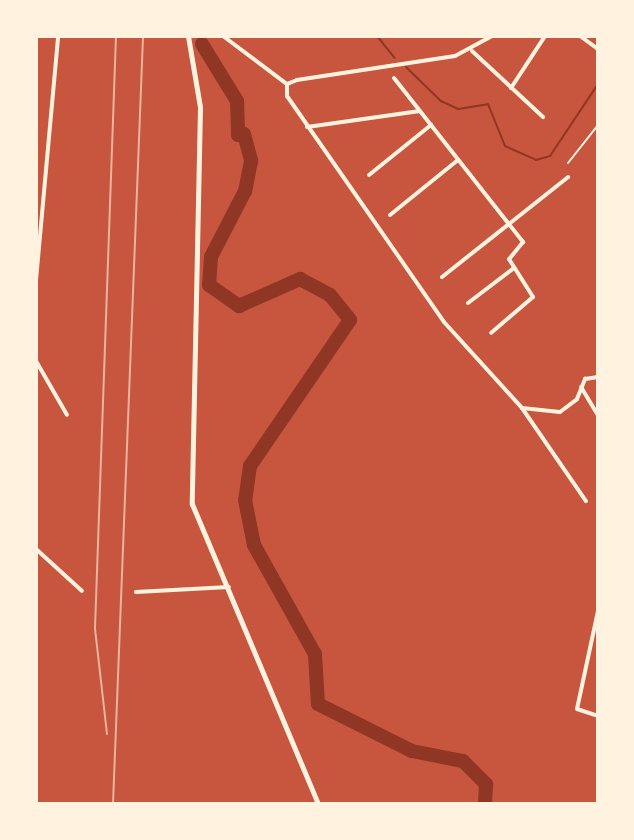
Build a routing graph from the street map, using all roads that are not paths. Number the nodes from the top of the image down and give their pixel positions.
1 (58, 36) edge
2 (188, 36) edge
3 (223, 36) edge
4 (492, 36) edge
5 (545, 36) edge
6 (580, 36) edge
7 (598, 49) edge
8 (472, 51) junction
9 (394, 78) dead end
10 (287, 84) junction
11 (511, 88) junction
12 (420, 111) junction
13 (543, 117) dead end
14 (431, 125) junction
15 (307, 127) junction
16 (458, 160) junction
17 (369, 175) dead end
18 (568, 177) dead end
19 (390, 215) dead end
20 (510, 224) junction
21 (38, 249) edge
22 (515, 267) junction
23 (442, 277) dead end
24 (36, 280) edge
25 (468, 303) dead end
26 (491, 333) dead end
27 (36, 361) edge
28 (598, 377) edge
29 (581, 387) junction
30 (522, 408) junction
31 (67, 415) dead end
32 (598, 415) edge
33 (586, 501) dead end
34 (36, 549) edge
35 (229, 587) junction
36 (82, 591) dead end
37 (136, 592) dead end
38 (598, 611) edge
39 (598, 716) edge
40 (318, 804) edge

1 - 21 street
2 - 35 street
3 - 10 street
4 - 8 street
5 - 11 street
6 - 7 street
8 - 10 street
8 - 11 street
9 - 12 street
10 - 15 street
11 - 13 street
12 - 14 street
12 - 15 street
14 - 16 street
14 - 17 street
15 - 30 street
16 - 19 street
16 - 20 street
18 - 20 street
20 - 22 street
20 - 23 street
21 - 24 street
22 - 25 street
22 - 26 street
27 - 31 street
28 - 29 street
29 - 30 street
29 - 32 street
30 - 33 street
34 - 36 street
35 - 37 street
35 - 40 street
38 - 39 street

